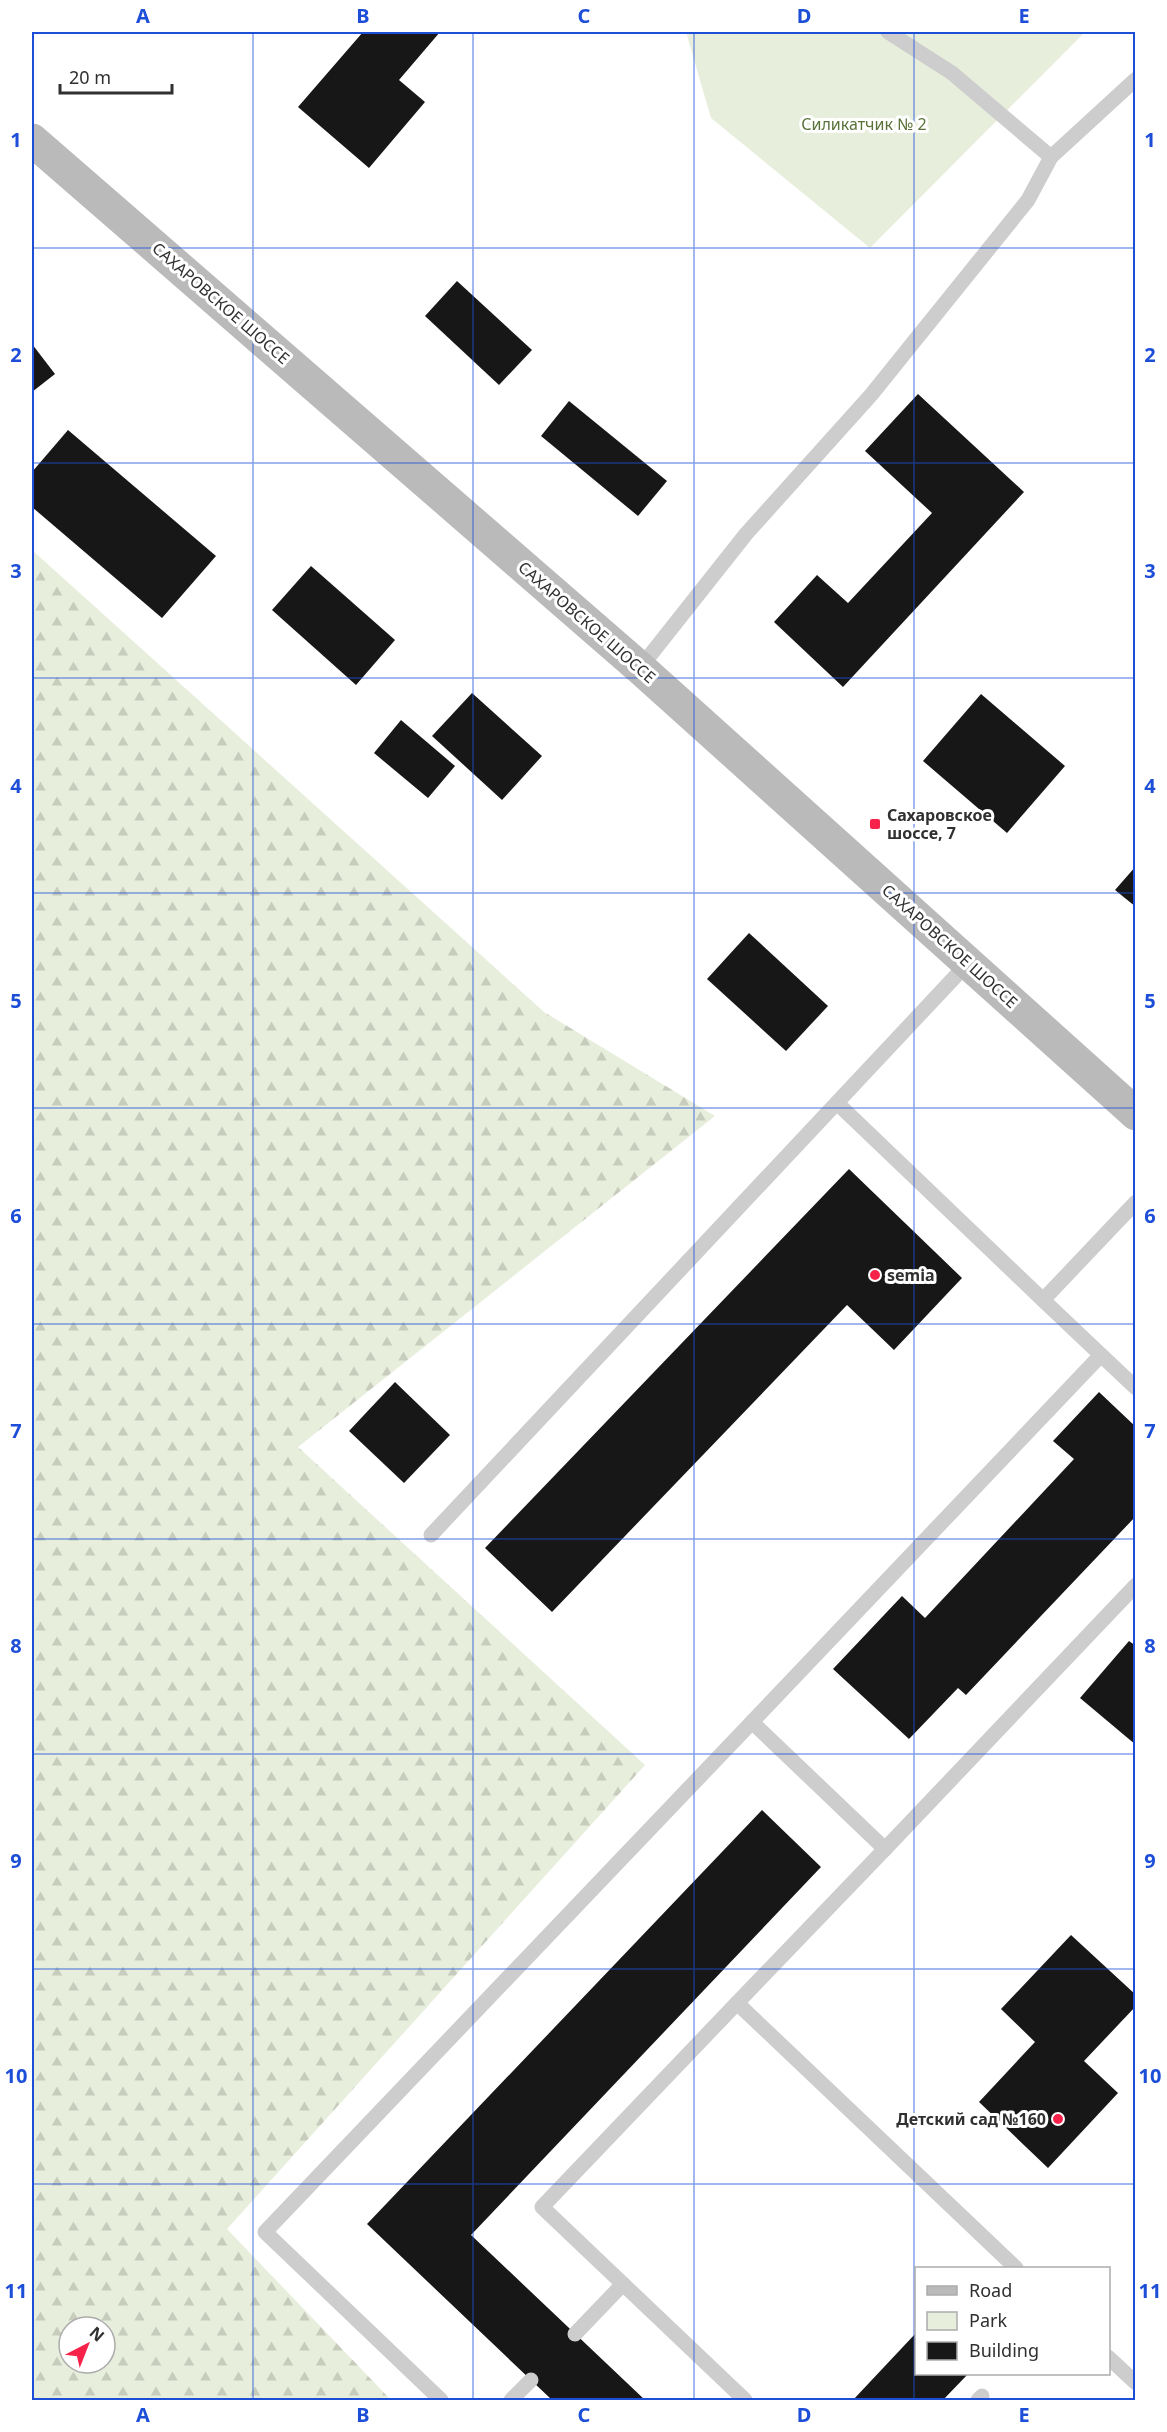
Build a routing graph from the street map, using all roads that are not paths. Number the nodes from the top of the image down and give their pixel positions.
1 (888, 32) edge
2 (1136, 79) edge
3 (32, 140) edge
4 (1051, 157) junction
5 (640, 668) junction
6 (968, 963) junction
7 (837, 1103) junction
8 (1136, 1114) edge
9 (1136, 1202) edge
10 (1043, 1299) junction
11 (1101, 1356) junction
12 (1136, 1388) edge
13 (431, 1535) dead end
14 (1134, 1591) edge
15 (752, 1722) junction
16 (885, 1849) junction
17 (737, 2003) junction
18 (1015, 2267) edge
19 (623, 2284) junction
20 (575, 2334) dead end
21 (1110, 2359) edge
22 (531, 2380) dead end
23 (1136, 2383) edge
24 (441, 2400) edge
25 (511, 2400) edge
26 (745, 2400) edge

1 - 4 lane
2 - 4 lane
3 - 5 main road, САХАРОВСКОЕ ШОССЕ
4 - 5 lane
5 - 6 main road, САХАРОВСКОЕ ШОССЕ
6 - 7 lane
6 - 8 main road, САХАРОВСКОЕ ШОССЕ
7 - 10 lane
7 - 13 lane
9 - 10 lane
10 - 11 lane
11 - 12 lane
11 - 15 lane
14 - 16 lane
15 - 16 lane
15 - 24 lane
16 - 17 lane
17 - 18 lane
17 - 19 lane
19 - 20 lane
19 - 26 lane
21 - 23 lane
22 - 25 lane

